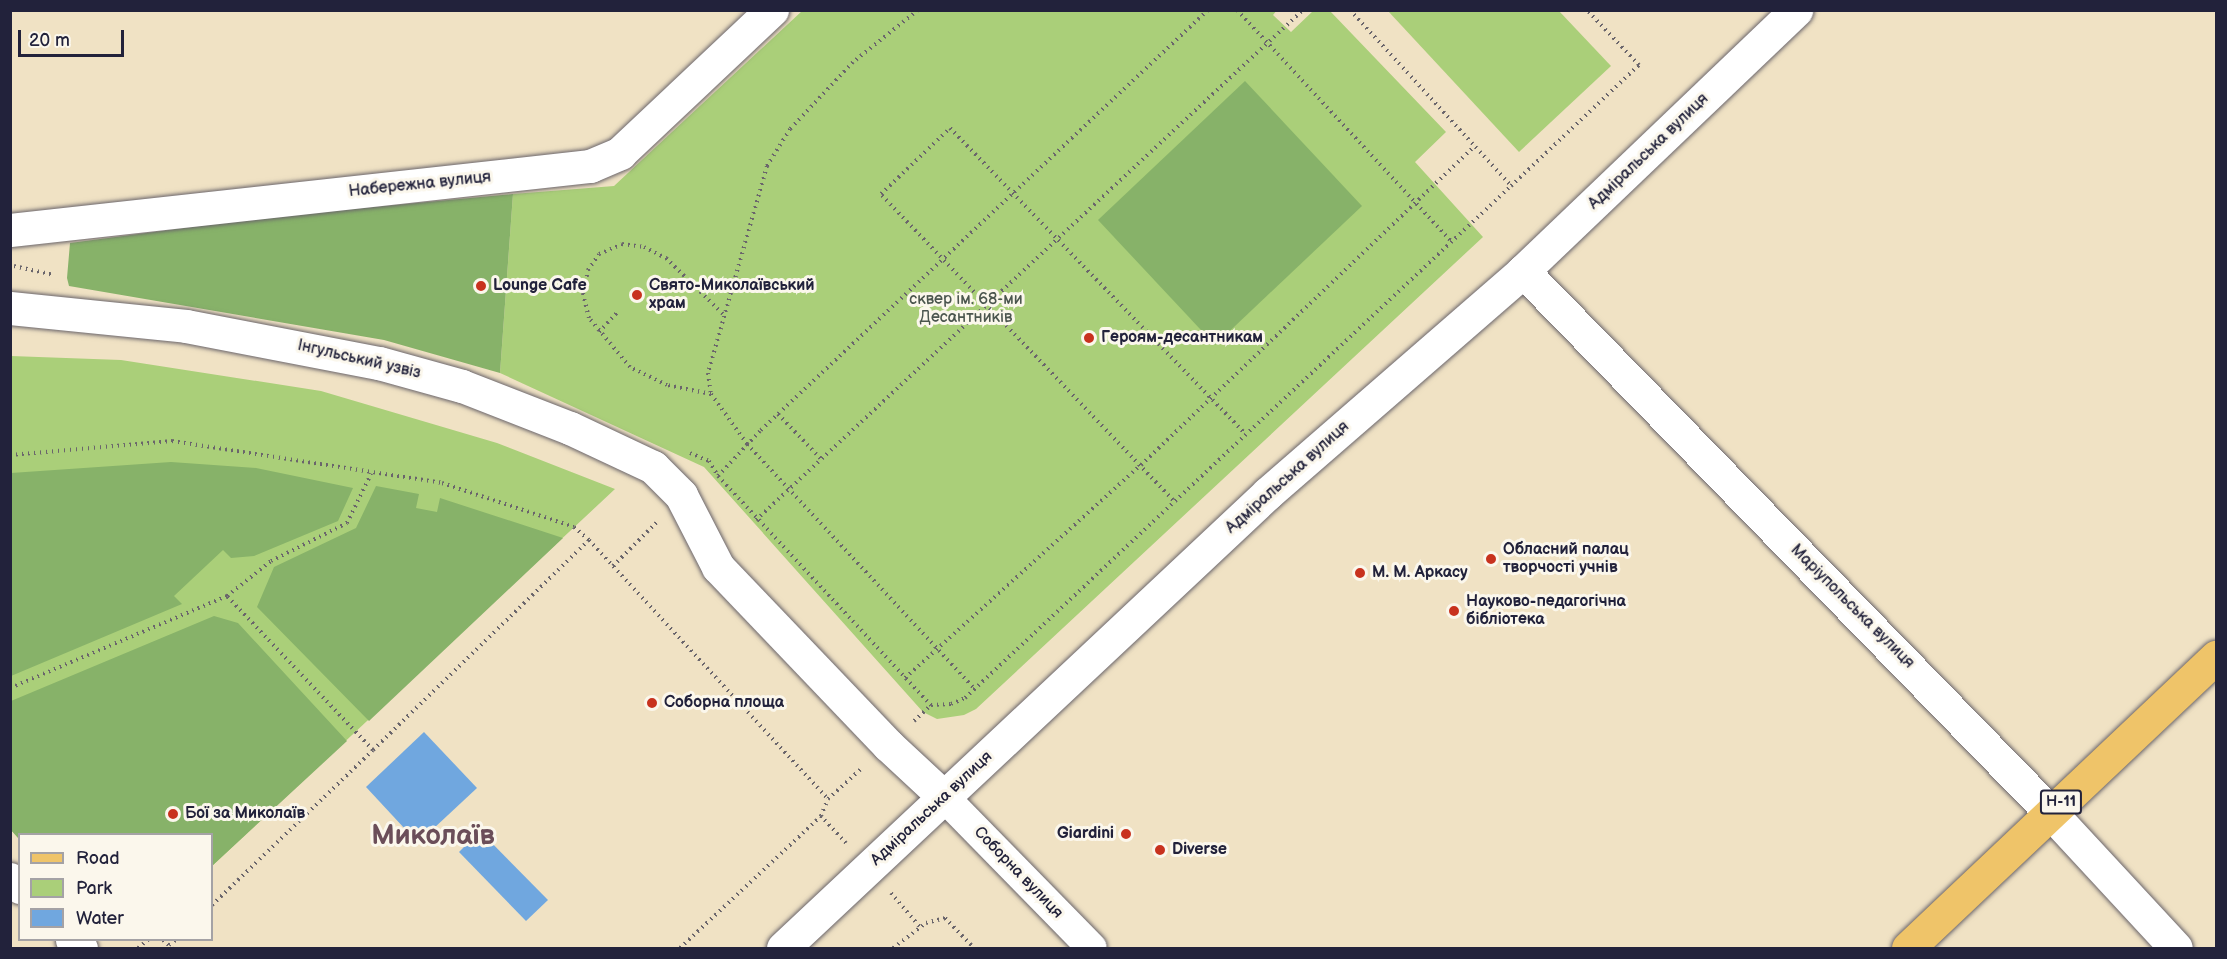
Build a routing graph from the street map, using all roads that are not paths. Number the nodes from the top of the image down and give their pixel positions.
1 (772, 10) edge
2 (1796, 10) edge
3 (10, 230) edge
4 (1523, 271) junction
5 (10, 308) edge
6 (2217, 657) edge
7 (944, 797) junction
8 (2050, 812) junction
9 (783, 948) edge
10 (1092, 948) edge
11 (1908, 948) edge
12 (2176, 948) edge

1 - 3 street, Набережна вулиця
2 - 4 street, Адміральська вулиця
4 - 7 street, Адміральська вулиця
4 - 8 street, Маріупольська вулиця
5 - 7 street, Інгульський узвіз
6 - 8 main road, Н-11
7 - 9 street, Адміральська вулиця
7 - 10 street, Соборна вулиця
8 - 11 main road, Н-11
8 - 12 street, Маріупольська вулиця

